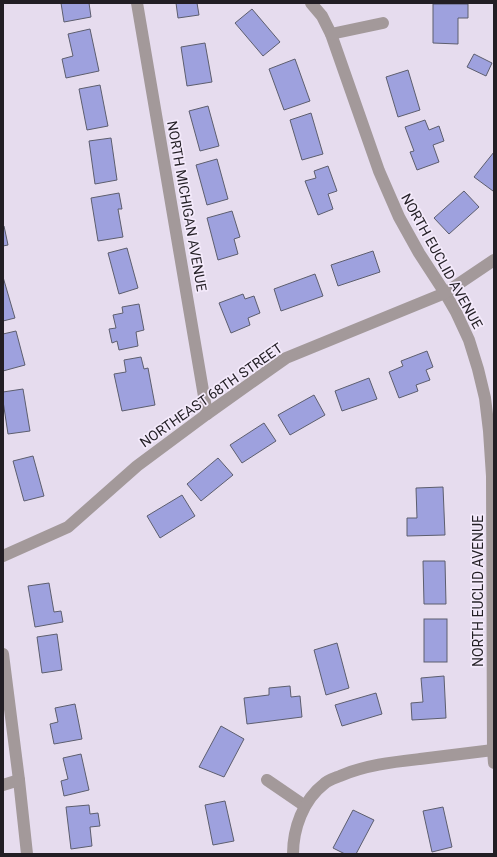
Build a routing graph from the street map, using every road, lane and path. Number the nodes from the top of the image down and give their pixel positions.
1 (137, 3) edge
2 (311, 3) edge
3 (383, 23) dead end
4 (331, 34) junction
5 (494, 260) edge
6 (445, 293) junction
7 (207, 414) junction
8 (493, 476) edge
9 (3, 556) edge
10 (3, 654) edge
11 (493, 750) junction
12 (494, 763) edge
13 (19, 780) junction
14 (268, 780) dead end
15 (3, 785) edge
16 (305, 806) junction
17 (27, 854) edge
18 (293, 854) edge

1 - 7 street, NORTH MICHIGAN AVENUE
2 - 4 street, NORTH EUCLID AVENUE
3 - 4 street
4 - 6 street, NORTH EUCLID AVENUE
5 - 6 street, NORTHEAST 68TH STREET
6 - 7 street, NORTHEAST 68TH STREET
6 - 8 street, NORTH EUCLID AVENUE
7 - 9 street, NORTHEAST 68TH STREET
8 - 11 street, NORTH EUCLID AVENUE
10 - 13 street
11 - 12 street, NORTH EUCLID AVENUE
11 - 16 street
13 - 15 street
13 - 17 street
14 - 16 street
16 - 18 street

